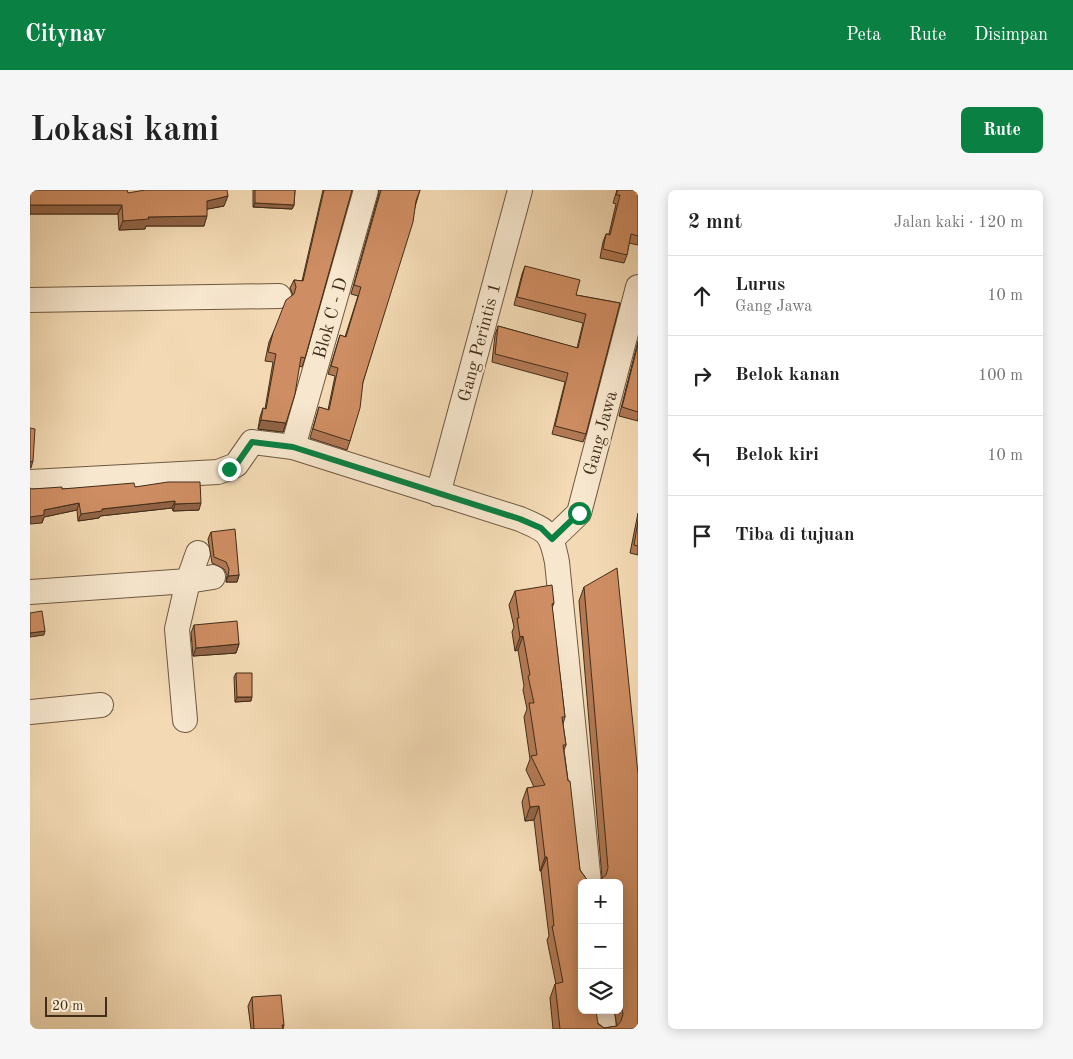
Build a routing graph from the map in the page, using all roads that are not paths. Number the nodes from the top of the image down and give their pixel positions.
1 (366, 190) edge
2 (520, 190) edge
3 (638, 287) edge
4 (279, 296) dead end
5 (30, 300) edge
6 (293, 447) junction
7 (30, 482) edge
8 (438, 494) junction
9 (552, 539) junction
10 (198, 553) dead end
11 (213, 577) dead end
12 (188, 581) junction
13 (30, 592) edge
14 (101, 705) dead end
15 (30, 712) edge
16 (185, 720) dead end
17 (589, 879) edge
18 (602, 1014) edge
19 (604, 1029) edge

1 - 6 street, Blok C - D
2 - 8 street, Gang Perintis 1
3 - 9 street, Gang Jawa
4 - 5 street
6 - 7 street
6 - 8 street
8 - 9 street
9 - 17 street
10 - 12 street
11 - 12 street
12 - 13 street
12 - 16 street
14 - 15 street
18 - 19 street

